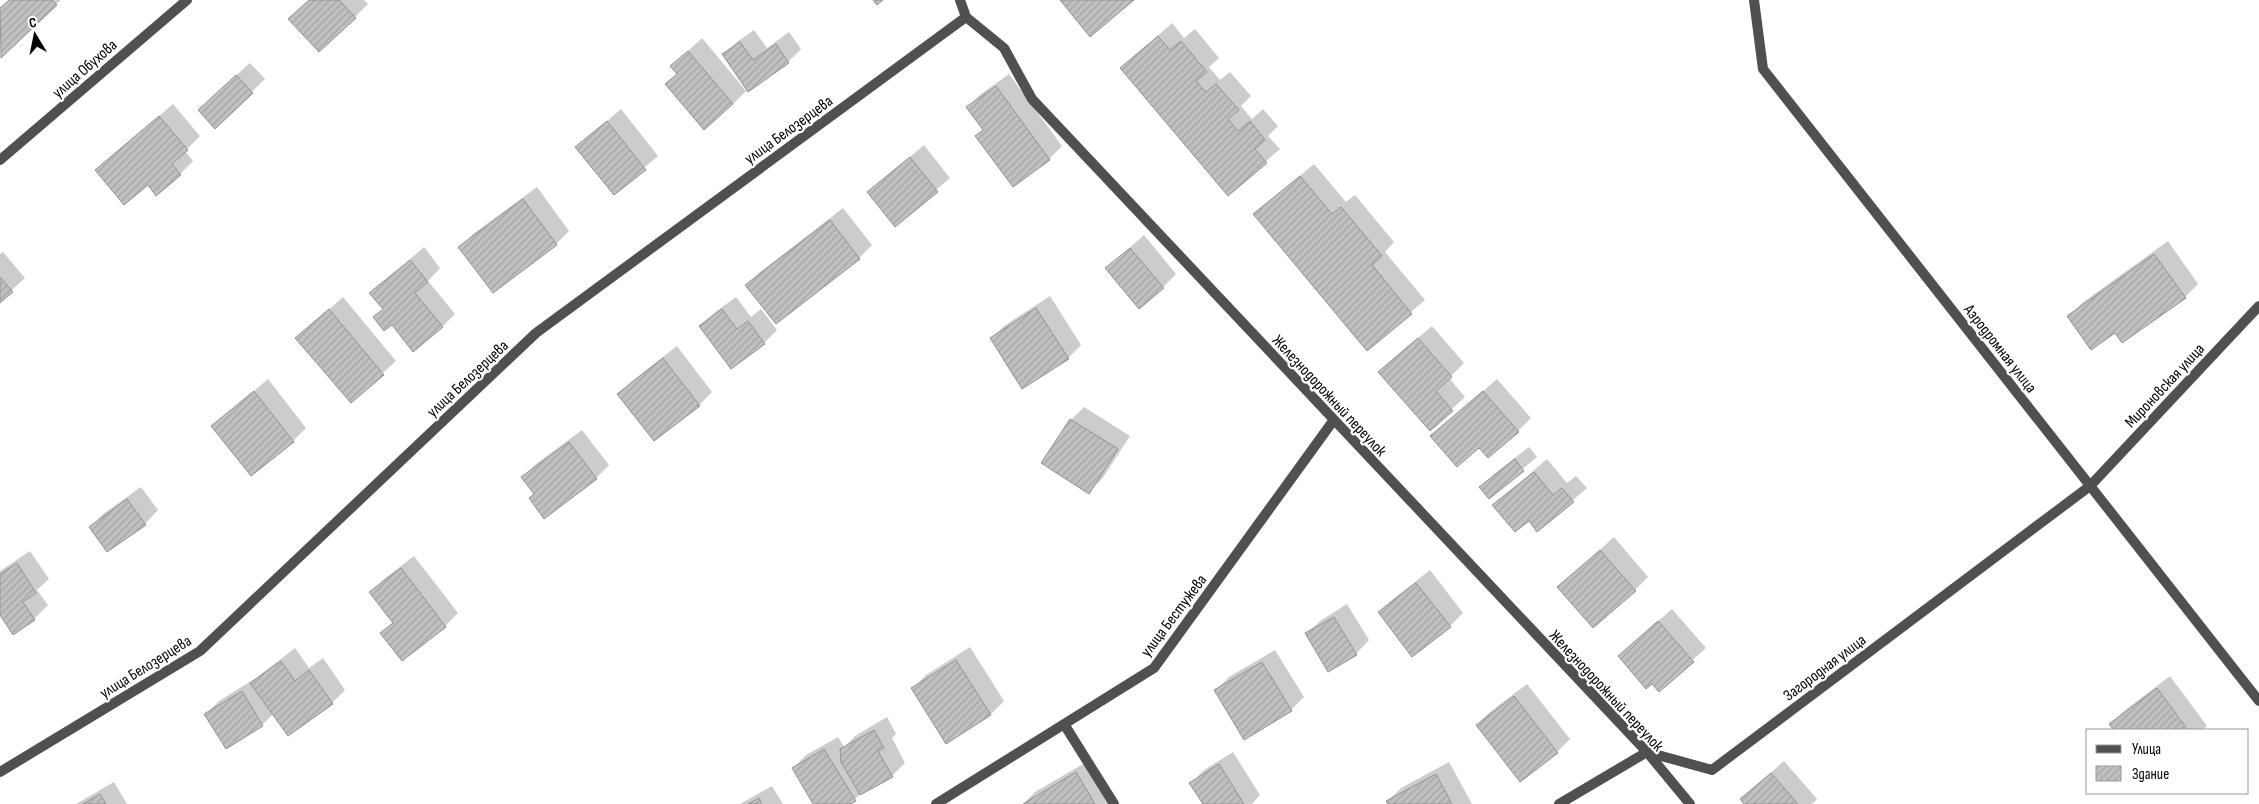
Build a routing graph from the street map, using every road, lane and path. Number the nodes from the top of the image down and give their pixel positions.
1 (187, 0) edge
2 (960, 0) edge
3 (1754, 0) edge
4 (966, 18) junction
5 (0, 160) edge
6 (2259, 306) edge
7 (1333, 421) junction
8 (2090, 486) junction
9 (2259, 701) edge
10 (1064, 724) junction
11 (1646, 752) junction
12 (0, 772) edge
13 (936, 804) edge
14 (1114, 804) edge
15 (1559, 804) edge
16 (1690, 804) edge

1 - 5 street, улица Обухова
2 - 4 street
3 - 8 street, Аэродромная улица
4 - 7 street, Железнодорожный переулок
4 - 12 street, улица Белозерцева
6 - 8 street, Мироновская улица
7 - 10 street, улица Бестужева
7 - 11 street, Железнодорожный переулок
8 - 9 street, Аэродромная улица
8 - 11 street, Загородная улица
10 - 13 street, улица Бестужева
10 - 14 street
11 - 15 street
11 - 16 street, Железнодорожный переулок

